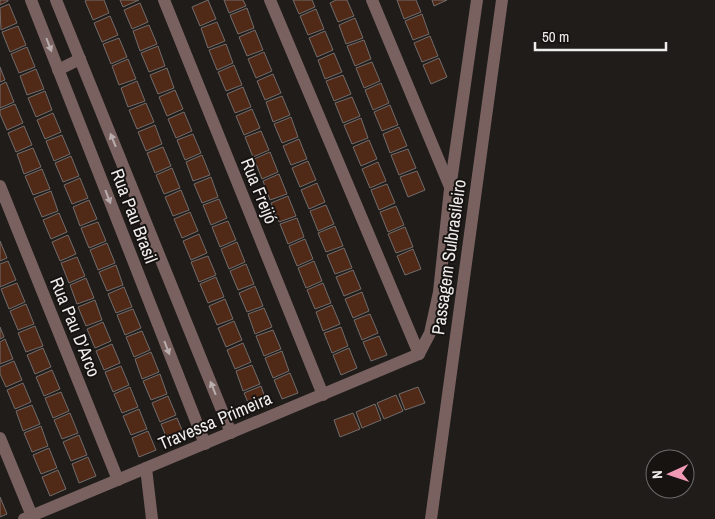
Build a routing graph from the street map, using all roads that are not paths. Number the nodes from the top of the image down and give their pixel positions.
1 (31, 0) edge
2 (56, 0) edge
3 (164, 0) edge
4 (270, 0) edge
5 (372, 0) edge
6 (476, 0) edge
7 (502, 0) edge
8 (80, 59) junction
9 (58, 70) junction
10 (0, 186) edge
11 (450, 189) junction
12 (419, 354) junction
13 (323, 395) junction
14 (231, 433) junction
15 (0, 438) edge
16 (205, 444) junction
17 (146, 468) junction
18 (118, 480) junction
19 (28, 518) edge
20 (152, 519) edge
21 (431, 519) edge

1 -> 9 street, Rua Pau Brasil
2 - 8 street, Rua Pau Brasil
3 - 13 street, Rua Freijó
4 - 12 street
5 - 11 street
6 - 11 street
7 - 21 street, Passagem Sulbrasileiro
8 - 9 street
14 -> 8 street, Rua Pau Brasil
9 -> 16 street, Rua Pau Brasil
10 - 18 street, Rua Pau D'Arco
11 - 12 street
12 - 13 street, Travessa Primeira
13 - 14 street, Travessa Primeira
14 - 16 street, Travessa Primeira
15 - 19 street
16 - 17 street, Travessa Primeira
17 - 18 street, Travessa Primeira
17 - 20 street
18 - 19 street, Travessa Primeira

